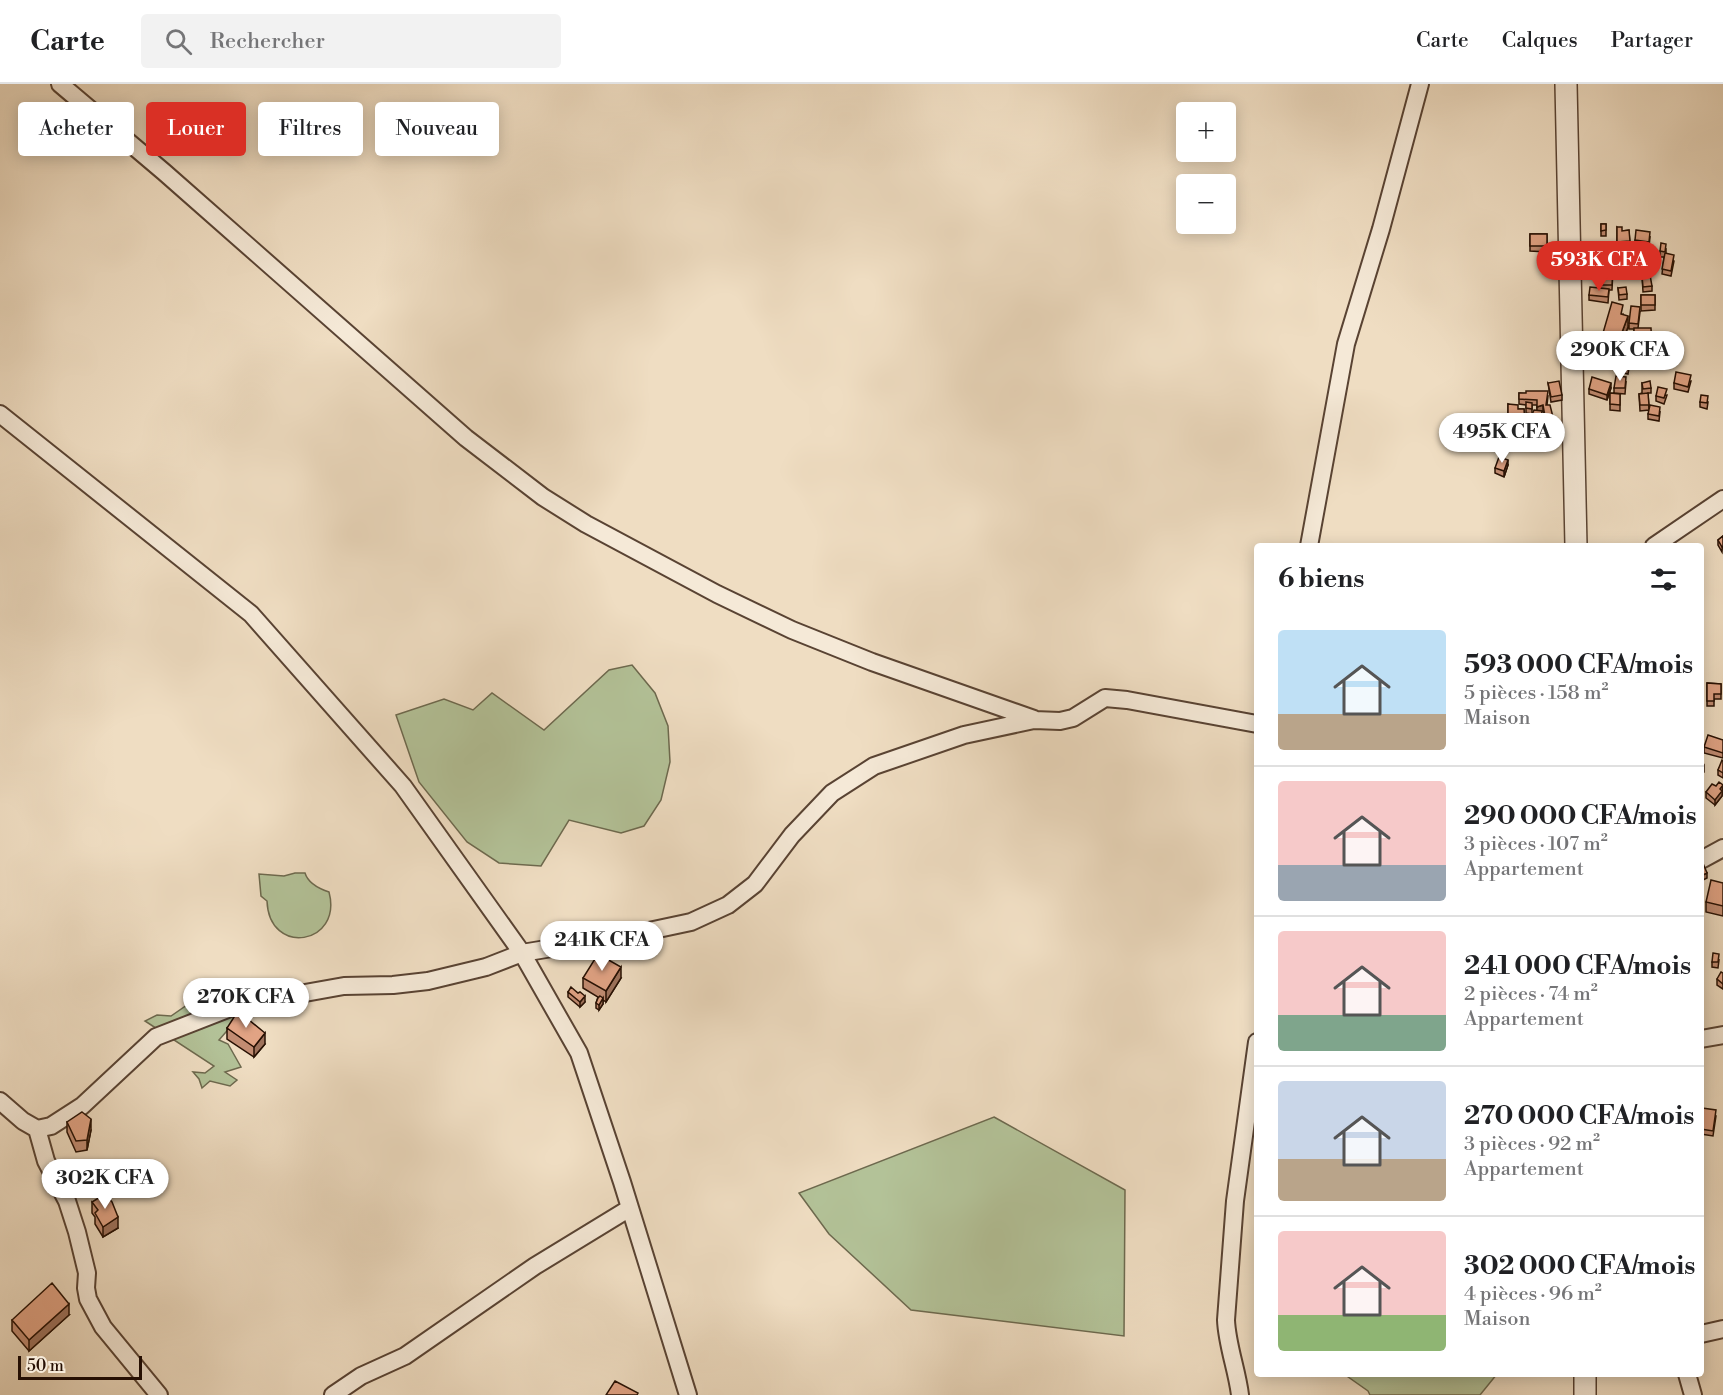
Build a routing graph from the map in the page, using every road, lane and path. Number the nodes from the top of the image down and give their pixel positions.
1 (60, 84) edge
2 (1420, 84) edge
3 (1566, 84) edge
4 (0, 414) edge
5 (1723, 500) edge
6 (1311, 543) edge
7 (1576, 543) edge
8 (1658, 543) edge
9 (1034, 720) junction
10 (1254, 723) edge
11 (1723, 848) edge
12 (1704, 858) edge
13 (522, 953) junction
14 (1723, 1035) edge
15 (1704, 1038) edge
16 (1254, 1064) edge
17 (0, 1101) edge
18 (37, 1129) junction
19 (630, 1208) junction
20 (1723, 1329) edge
21 (1704, 1333) edge
22 (1585, 1377) edge
23 (1688, 1377) edge
24 (159, 1395) edge
25 (333, 1395) edge
26 (688, 1395) edge
27 (1240, 1395) edge
28 (1585, 1395) edge
29 (1693, 1395) edge

1 - 9 street
2 - 6 street
3 - 7 street
4 - 13 street
5 - 8 street
9 - 10 street
9 - 13 street
11 - 12 street
13 - 18 street
13 - 19 street
14 - 15 street
16 - 27 street
17 - 18 street
18 - 24 street
19 - 25 street
19 - 26 street
20 - 21 street
22 - 28 street
23 - 29 street

